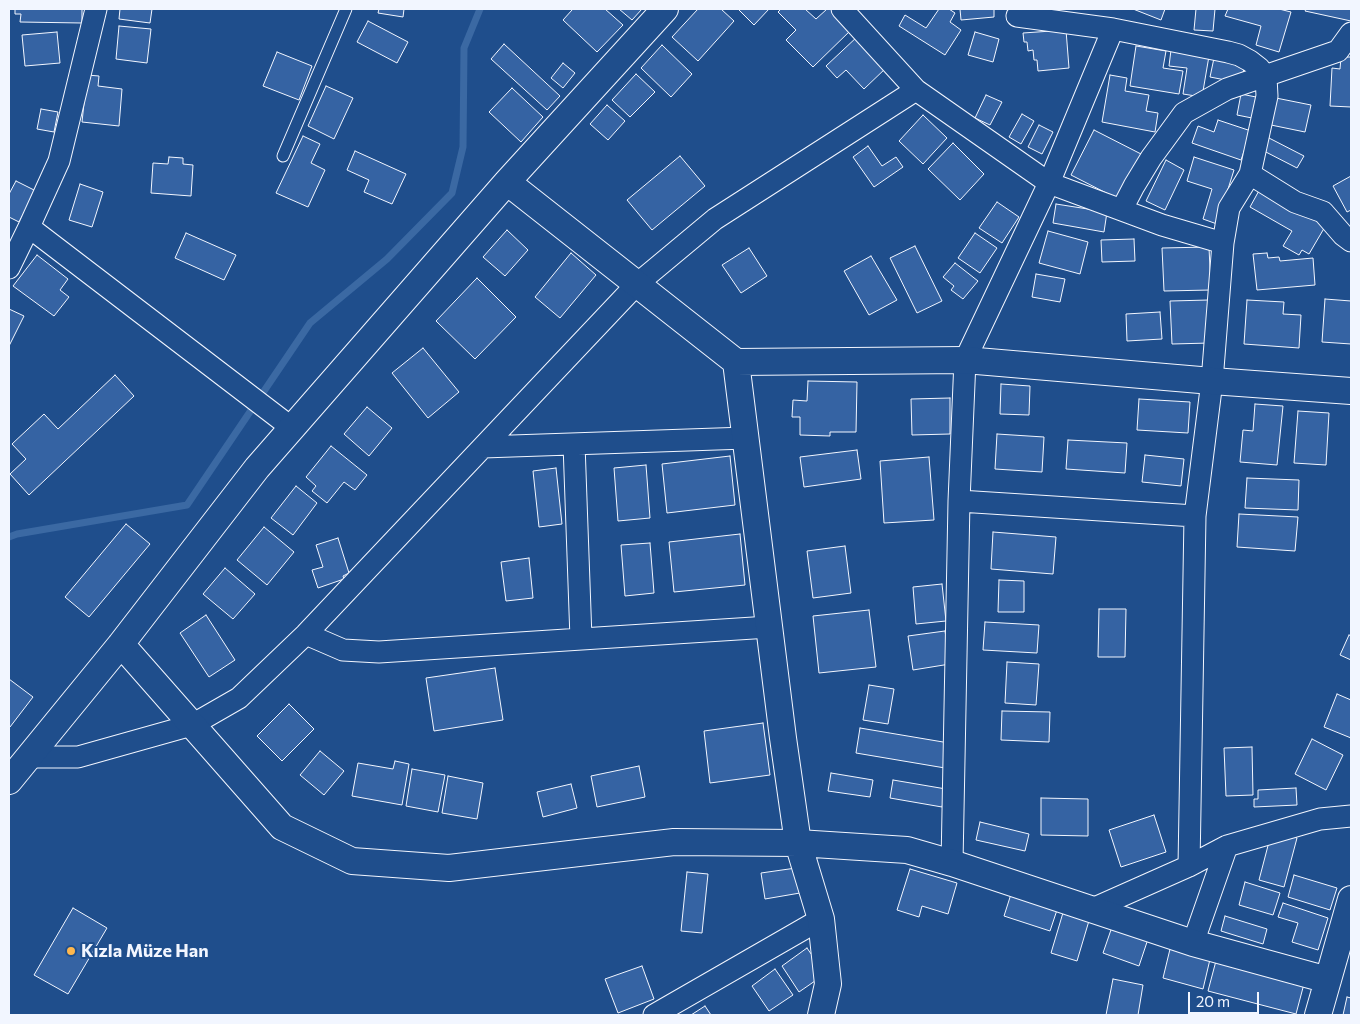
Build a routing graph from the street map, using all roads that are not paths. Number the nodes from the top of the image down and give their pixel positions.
1 (96, 9) edge
2 (346, 9) edge
3 (665, 9) edge
4 (842, 9) edge
5 (1016, 16) dead end
6 (1113, 29) junction
7 (1351, 33) edge
8 (1266, 77) junction
9 (916, 90) junction
10 (283, 156) dead end
11 (1250, 174) junction
12 (507, 182) junction
13 (1049, 183) junction
14 (1122, 209) junction
15 (29, 227) junction
16 (1351, 241) edge
17 (1223, 244) junction
18 (9, 268) edge
19 (637, 284) junction
20 (965, 360) junction
21 (736, 362) junction
22 (1212, 381) junction
23 (1351, 391) edge
24 (292, 428) junction
25 (746, 438) junction
26 (574, 444) junction
27 (483, 447) junction
28 (959, 501) junction
29 (1195, 516) junction
30 (769, 627) junction
31 (306, 634) junction
32 (580, 640) junction
33 (121, 644) junction
34 (192, 725) junction
35 (28, 757) junction
36 (9, 781) edge
37 (1351, 816) edge
38 (798, 843) junction
39 (1227, 846) junction
40 (952, 863) junction
41 (1189, 866) junction
42 (1351, 899) edge
43 (1090, 910) junction
44 (821, 919) junction
45 (1193, 943) junction
46 (1328, 980) junction
47 (654, 1015) edge
48 (821, 1015) edge
49 (1318, 1015) edge

1 - 15 street
2 - 10 lane
3 - 12 street
4 - 9 street
5 - 6 street
6 - 8 street
6 - 13 street
7 - 8 street
8 - 11 street
8 - 14 street
9 - 13 street
9 - 19 street
11 - 16 street
11 - 17 street
12 - 19 street
12 - 24 street
13 - 14 street
13 - 20 street
14 - 17 street
15 - 18 street
15 - 24 street
17 - 22 street
19 - 21 street
19 - 27 street
20 - 21 street
20 - 22 street
20 - 28 street
21 - 25 street
22 - 23 street
22 - 29 street
24 - 33 street
25 - 26 street
25 - 30 street
26 - 27 street
26 - 32 street
27 - 31 street
28 - 29 street
28 - 40 street
29 - 41 street
30 - 32 street
30 - 38 street
31 - 32 street
31 - 34 street
33 - 34 street
33 - 35 street
34 - 35 street
34 - 38 street
35 - 36 street
37 - 39 street
38 - 40 street
38 - 44 street
39 - 41 street
39 - 45 street
40 - 43 street
41 - 43 street
42 - 46 street
43 - 45 street
44 - 47 street
44 - 48 street
45 - 46 street
46 - 49 street

